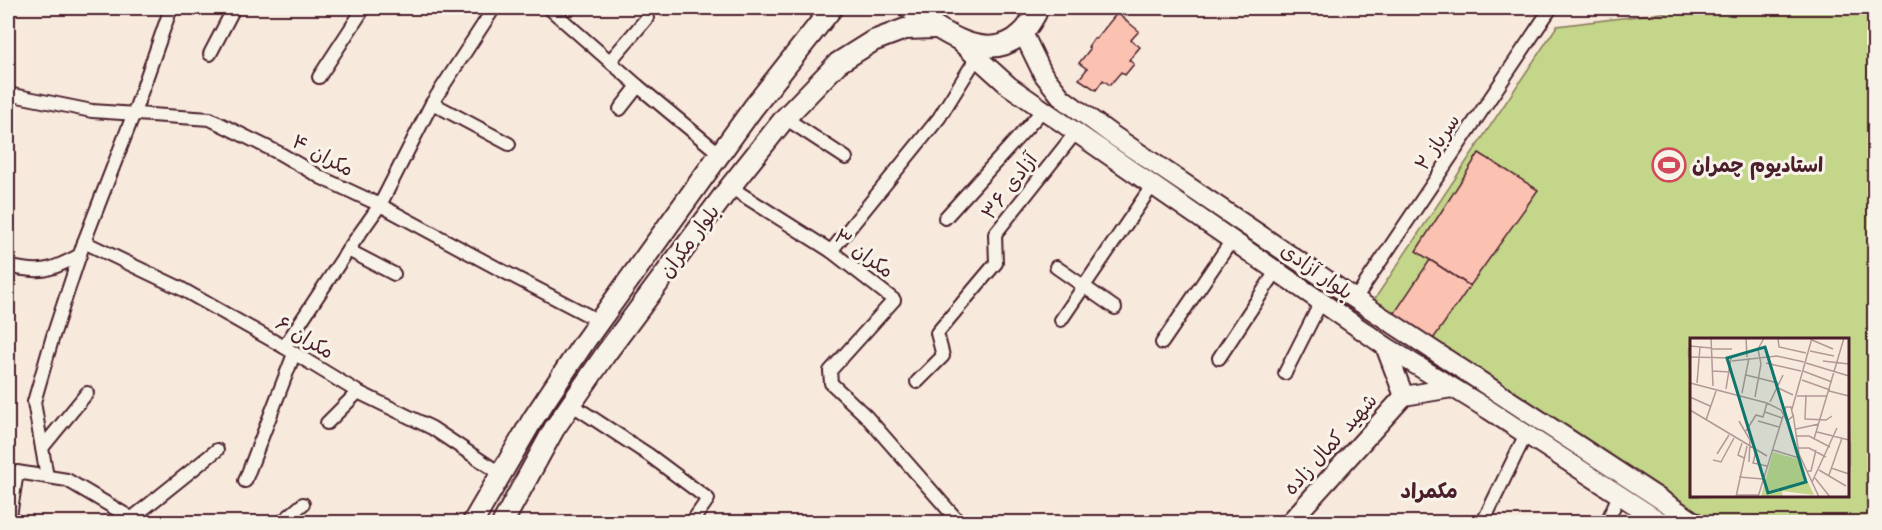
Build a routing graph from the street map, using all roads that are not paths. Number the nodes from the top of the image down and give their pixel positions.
1 (171, 8) edge
2 (234, 8) edge
3 (364, 8) edge
4 (494, 8) edge
5 (549, 8) edge
6 (832, 8) edge
7 (909, 8) edge
8 (1551, 8) edge
9 (1038, 9) edge
10 (564, 12) edge
11 (647, 18) dead end
12 (935, 28) junction
13 (1023, 33) junction
14 (959, 41) junction
15 (210, 54) dead end
16 (977, 57) junction
17 (610, 61) junction
18 (778, 76) junction
19 (320, 77) dead end
20 (638, 86) junction
21 (8, 94) edge
22 (802, 100) junction
23 (432, 103) junction
24 (620, 109) dead end
25 (1043, 110) junction
26 (134, 113) junction
27 (785, 118) junction
28 (1076, 132) junction
29 (509, 144) dead end
30 (720, 154) junction
31 (846, 158) dead end
32 (1152, 186) junction
33 (730, 187) junction
34 (380, 205) junction
35 (945, 218) dead end
36 (1232, 240) junction
37 (84, 242) junction
38 (348, 250) junction
39 (831, 251) junction
40 (80, 255) junction
41 (8, 266) edge
42 (1056, 267) dead end
43 (1277, 270) junction
44 (394, 274) dead end
45 (1084, 285) junction
46 (1355, 299) junction
47 (1322, 300) junction
48 (1115, 308) dead end
49 (1061, 320) dead end
50 (599, 321) junction
51 (1162, 343) dead end
52 (1385, 346) junction
53 (289, 350) junction
54 (1219, 358) dead end
55 (1284, 373) dead end
56 (917, 382) dead end
57 (1452, 388) junction
58 (358, 392) junction
59 (87, 393) dead end
60 (1404, 396) junction
61 (571, 404) junction
62 (327, 423) dead end
63 (1526, 434) junction
64 (42, 448) junction
65 (217, 450) dead end
66 (501, 474) junction
67 (47, 477) junction
68 (245, 481) dead end
69 (1619, 495) junction
70 (303, 504) dead end
71 (135, 520) edge
72 (9, 522) edge
73 (282, 522) edge
74 (473, 522) edge
75 (503, 522) edge
76 (692, 522) edge
77 (959, 522) edge
78 (1290, 522) edge
79 (1483, 522) edge
80 (1606, 522) edge
81 (1661, 522) edge
82 (1695, 522) edge

1 - 26 street
2 - 15 street
3 - 19 street
4 - 23 street
5 - 10 street
6 - 18 main road, بلوار مکران
7 - 12 main road
8 - 46 street, سرباز ۲
9 - 13 main road
10 - 17 street
11 - 17 street
12 - 14 main road
12 - 22 main road, بلوار مکران
13 - 14 main road
13 - 46 main road, بلوار آزادی
14 - 16 main road, بلوار آزادی
16 - 25 main road, بلوار آزادی
16 - 39 street
17 - 20 street
18 - 22 main road
18 - 30 main road, بلوار مکران
20 - 24 street
20 - 30 street
21 - 26 street, مکران ۴
22 - 27 main road, بلوار مکران
23 - 29 street
23 - 34 street
25 - 28 main road, بلوار آزادی
25 - 35 street
26 - 34 street, مکران ۴
26 - 37 street
27 - 31 street
27 - 33 main road, بلوار مکران
28 - 32 main road, بلوار آزادی
28 - 56 street, آزادی ۳۶
30 - 50 main road, بلوار مکران
32 - 36 main road, بلوار آزادی
32 - 45 street
33 - 39 street, مکران ۳
33 - 61 main road, بلوار مکران
34 - 38 street
34 - 50 street, مکران ۴
36 - 43 main road, بلوار آزادی
36 - 51 street
37 - 40 street
37 - 53 street, مکران ۶
38 - 44 street
38 - 53 street
39 - 77 street, مکران ۳
40 - 41 street
40 - 64 street
42 - 45 street
43 - 47 main road, بلوار آزادی
43 - 54 street
45 - 48 street
45 - 49 street
46 - 82 main road, بلوار آزادی
47 - 52 main road, بلوار آزادی
47 - 55 street
50 - 66 main road, بلوار مکران
52 - 57 main road, بلوار آزادی
52 - 60 main road
53 - 58 street, مکران ۶
53 - 68 street
57 - 60 main road
57 - 63 main road, بلوار آزادی
58 - 62 street
58 - 66 street, مکران ۶
59 - 64 street
60 - 78 main road, شهید کمال زاده
61 - 75 main road, بلوار مکران
61 - 76 street
63 - 69 main road, بلوار آزادی
63 - 79 street
64 - 67 street
65 - 71 street
66 - 74 main road, بلوار مکران
67 - 71 street
67 - 72 street
69 - 80 street
69 - 81 main road, بلوار آزادی
70 - 73 street

